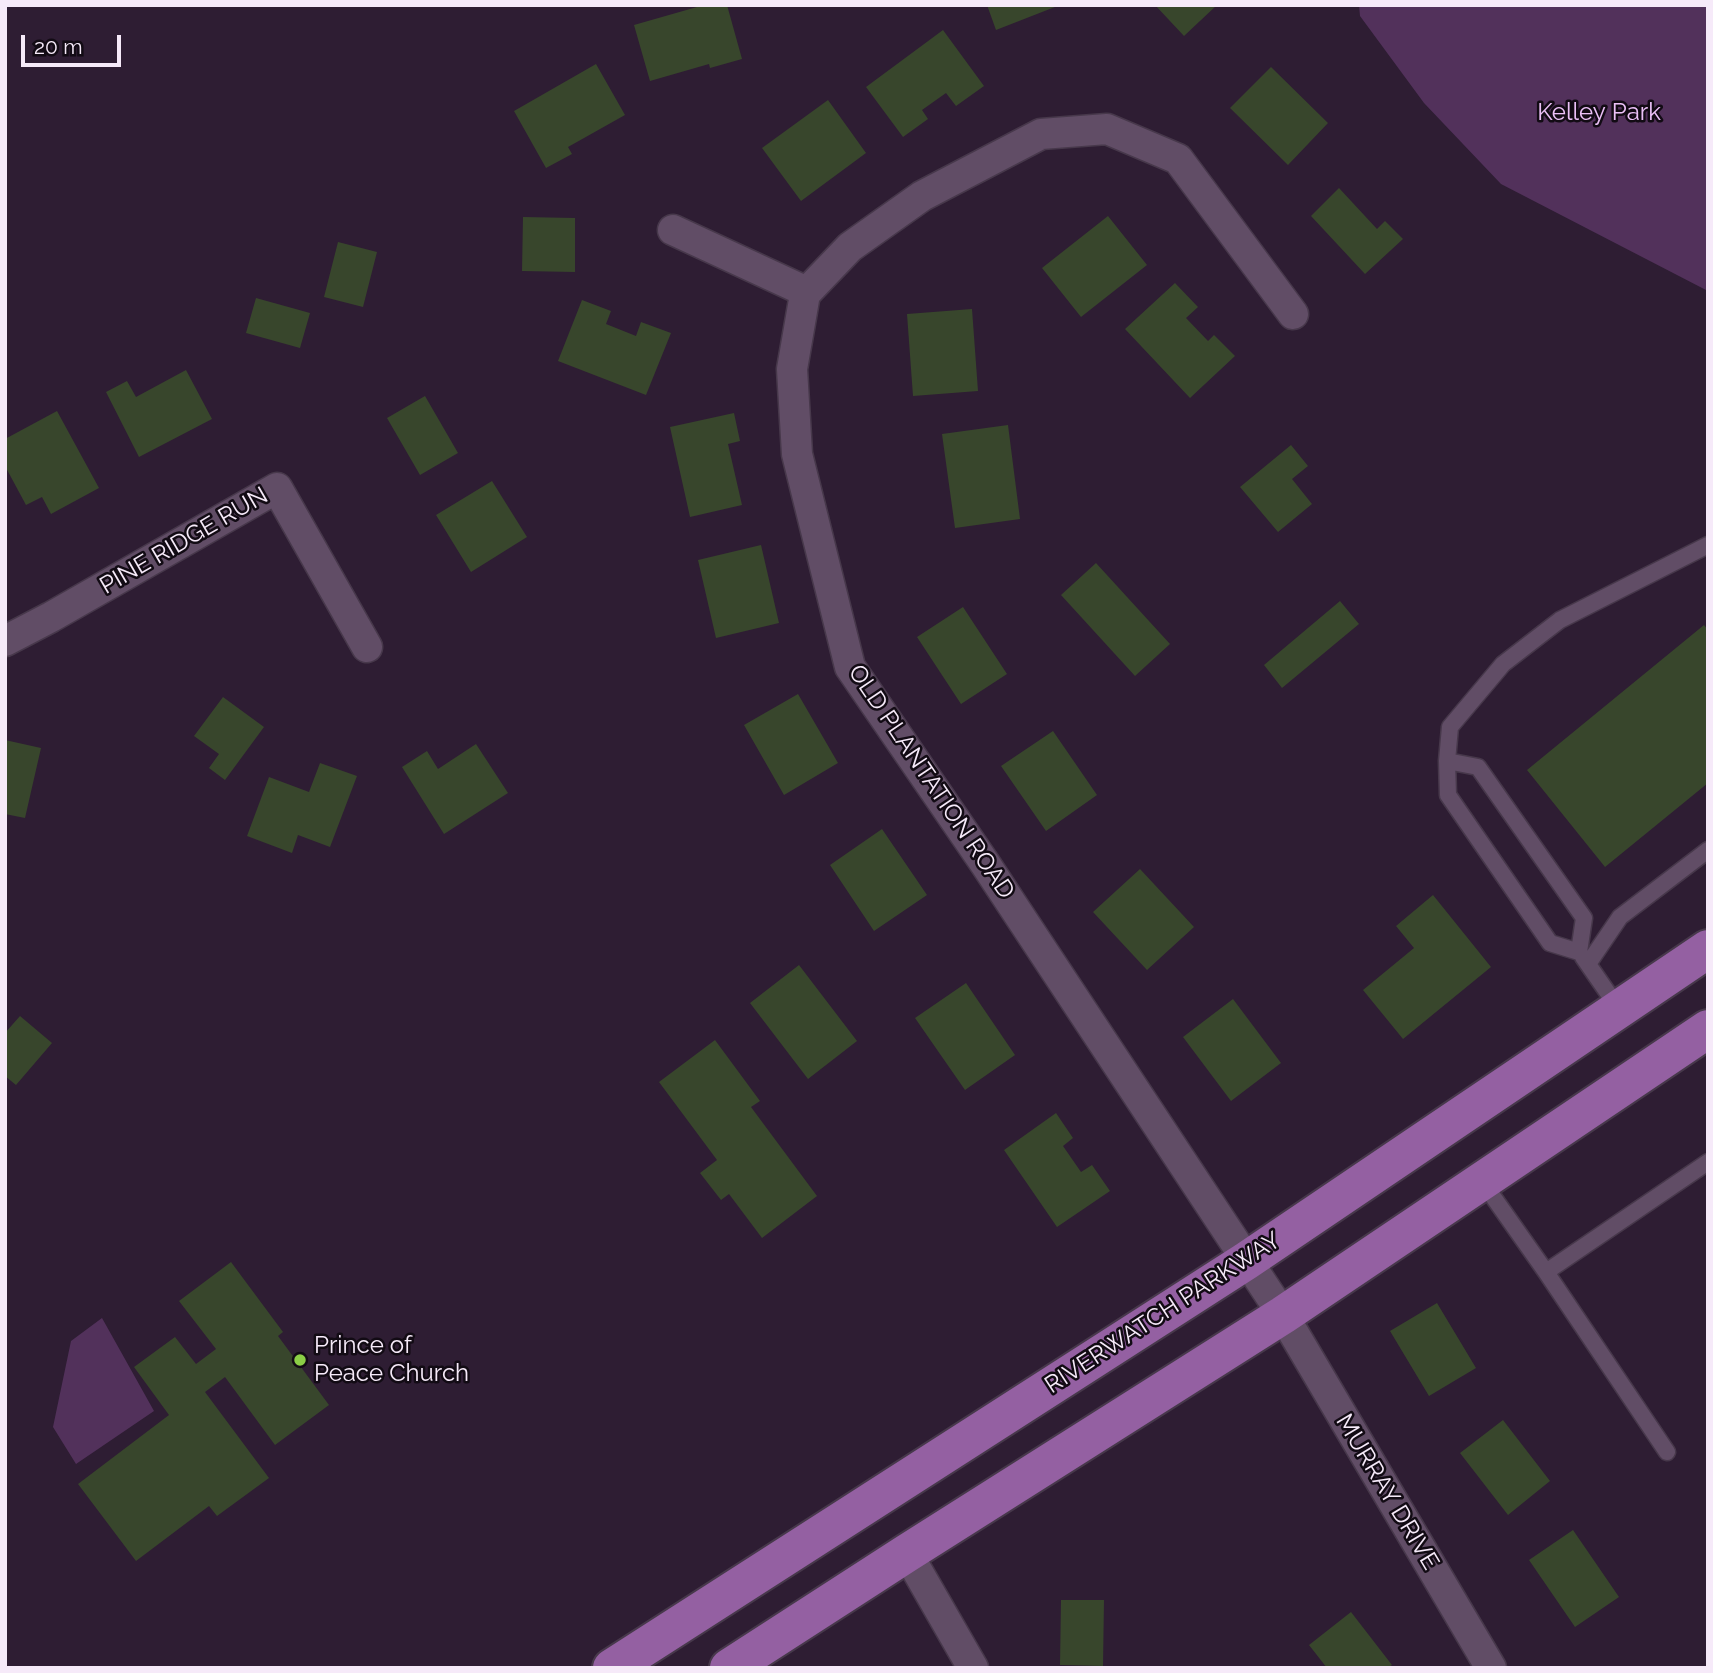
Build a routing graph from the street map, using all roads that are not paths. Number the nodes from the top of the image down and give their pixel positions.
1 (673, 230) dead end
2 (807, 292) junction
3 (1293, 314) dead end
4 (1708, 545) edge
5 (5, 640) edge
6 (367, 647) dead end
7 (1447, 761) junction
8 (1708, 850) edge
9 (1708, 948) edge
10 (1584, 958) junction
11 (1619, 1009) junction
12 (1708, 1029) edge
13 (1708, 1162) edge
14 (1482, 1181) junction
15 (1246, 1261) junction
16 (1546, 1272) junction
17 (1283, 1315) junction
18 (1667, 1452) dead end
19 (907, 1553) junction
20 (612, 1668) edge
21 (729, 1668) edge
22 (973, 1668) edge
23 (1491, 1668) edge

1 - 2 street
2 - 3 street
2 - 15 street, OLD PLANTATION ROAD
4 - 7 lane
5 - 6 street, PINE RIDGE RUN
7 - 10 lane
7 - 10 lane
8 - 10 lane
9 - 11 main road, RIVERWATCH PARKWAY
10 - 11 lane
11 - 15 main road, RIVERWATCH PARKWAY
12 - 14 main road
13 - 16 lane
14 - 16 lane
14 - 17 main road
15 - 17 street, OLD PLANTATION ROAD
15 - 20 main road, RIVERWATCH PARKWAY
16 - 18 lane
17 - 19 main road
17 - 23 street, MURRAY DRIVE
19 - 21 main road
19 - 22 street

